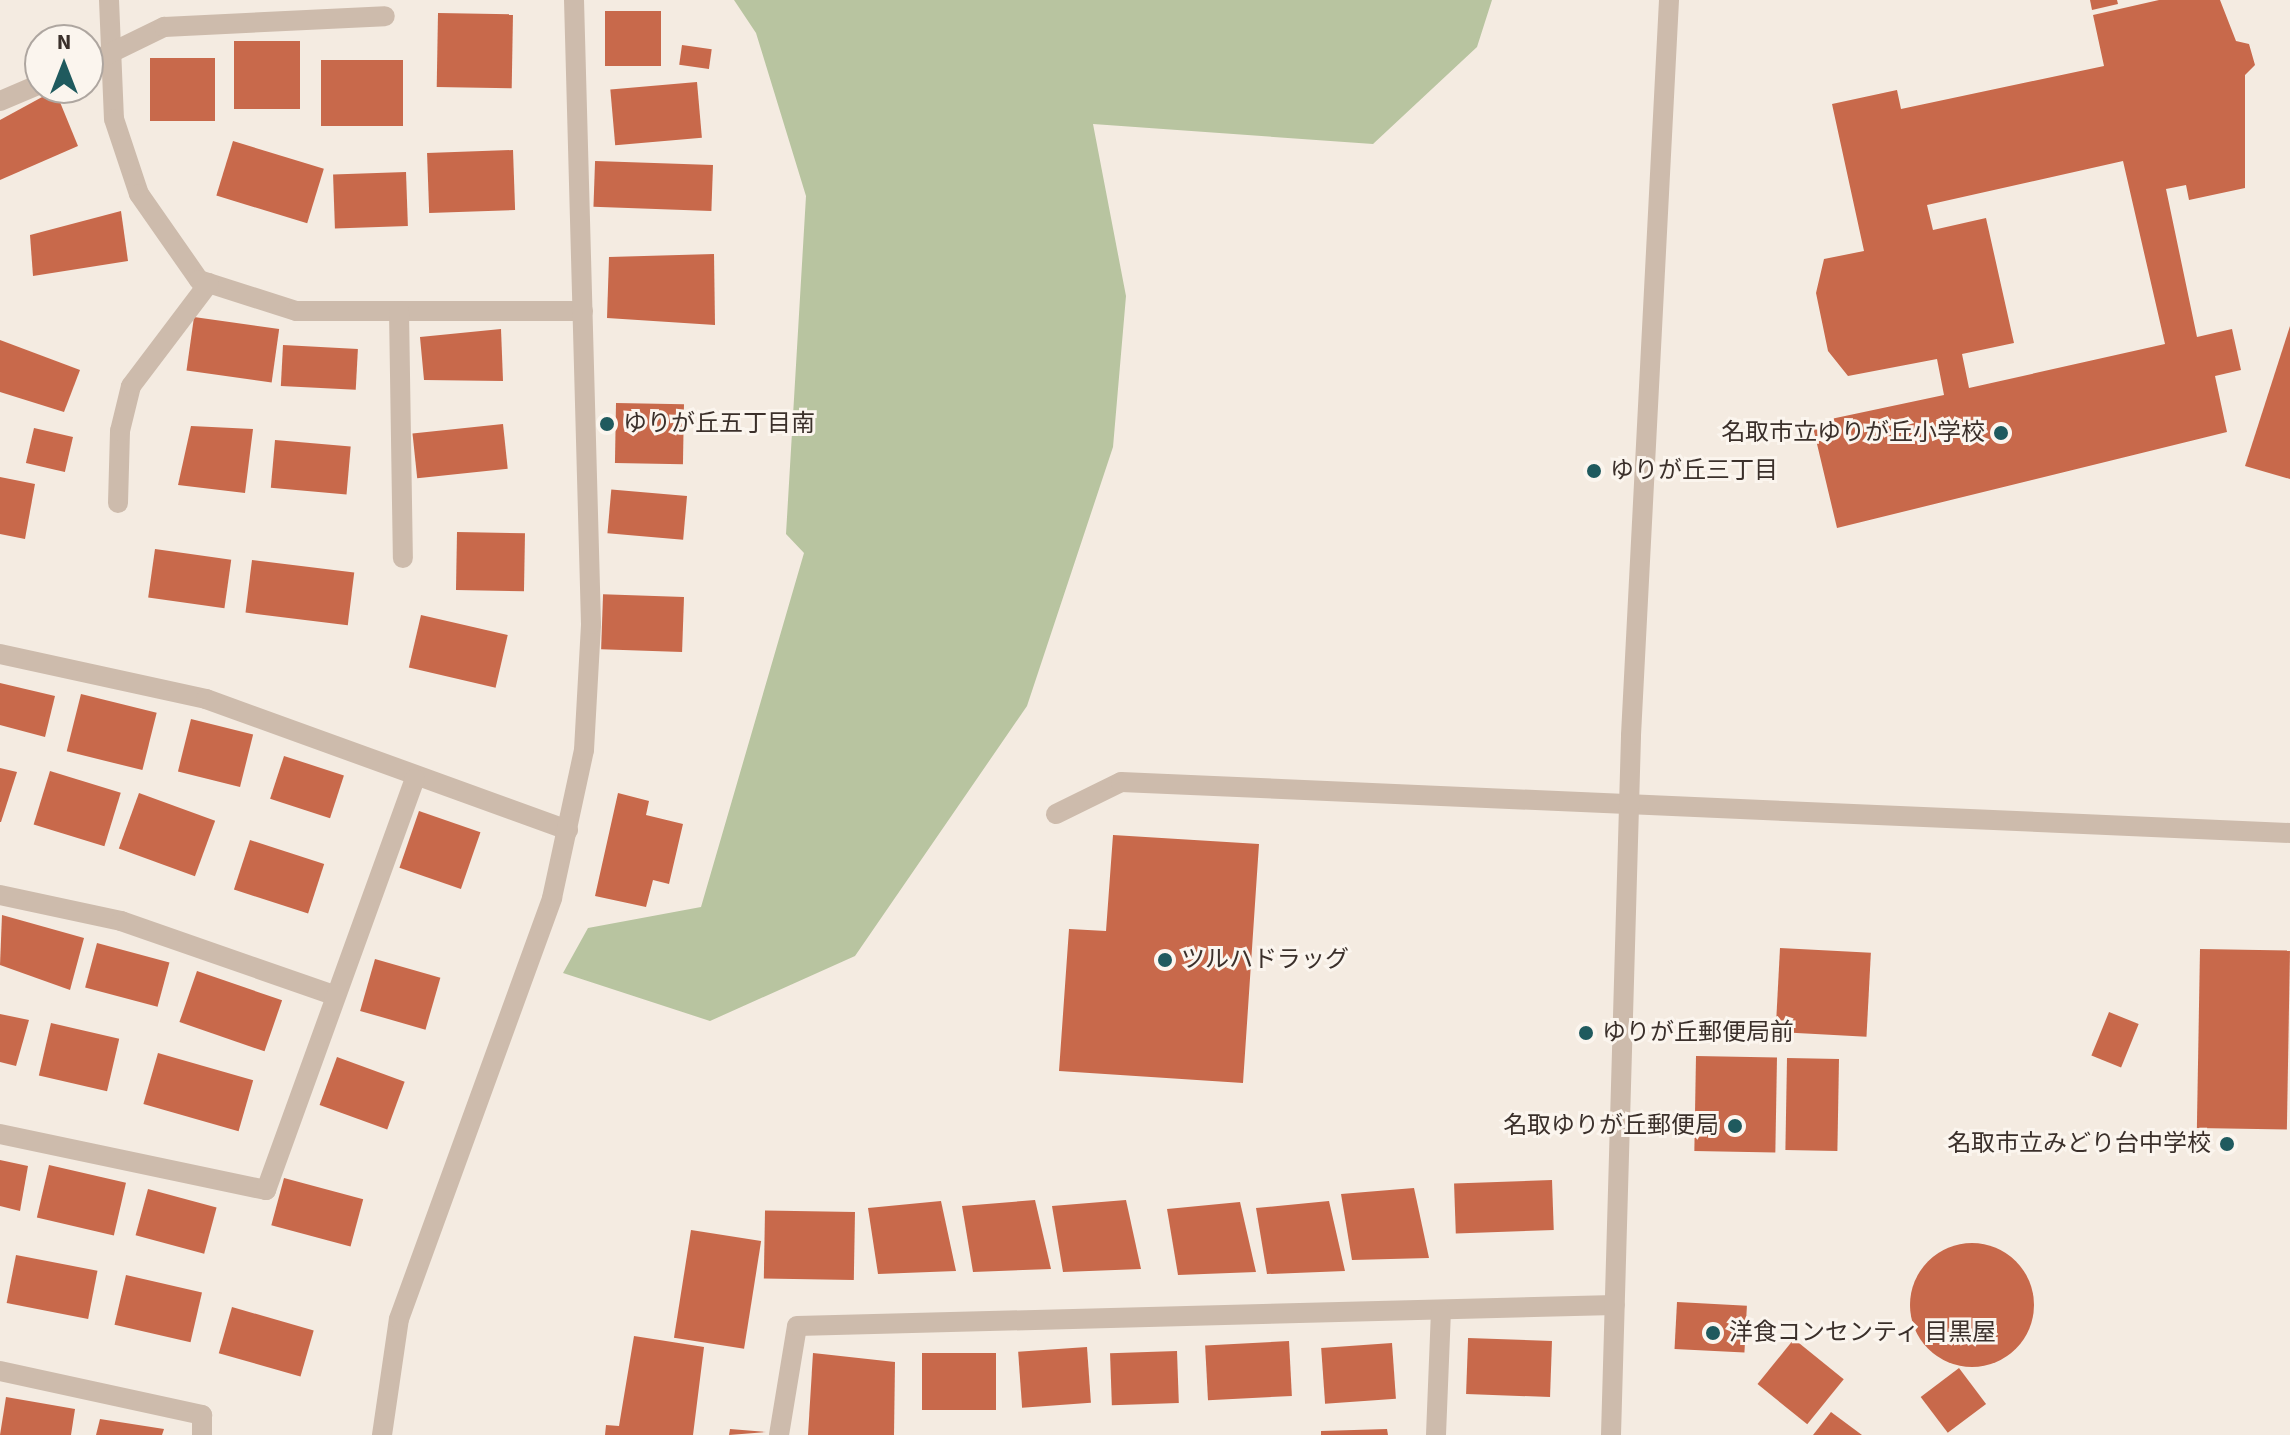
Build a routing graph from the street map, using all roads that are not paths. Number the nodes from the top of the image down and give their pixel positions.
1 (109, 0) edge
2 (574, 0) edge
3 (1669, 0) edge
4 (385, 16) dead end
5 (108, 55) junction
6 (104, 57) edge
7 (24, 91) edge
8 (0, 101) edge
9 (209, 283) junction
10 (399, 311) junction
11 (583, 311) junction
12 (118, 503) dead end
13 (403, 558) dead end
14 (0, 654) edge
15 (415, 779) junction
16 (1628, 807) junction
17 (1056, 814) dead end
18 (568, 830) junction
19 (2290, 833) edge
20 (0, 895) edge
21 (333, 995) junction
22 (0, 1134) edge
23 (1615, 1305) junction
24 (1441, 1313) junction
25 (0, 1371) edge
26 (202, 1435) edge
27 (382, 1435) edge
28 (779, 1435) edge
29 (1436, 1435) edge
30 (1611, 1435) edge

1 - 5 street
2 - 11 street
3 - 16 street
4 - 5 street
5 - 6 street
5 - 9 street
7 - 8 street
9 - 10 street
9 - 12 street
10 - 11 street
10 - 13 street
11 - 18 street
14 - 15 street
15 - 18 street
15 - 21 street
16 - 17 street
16 - 19 street
16 - 23 street
18 - 27 street
20 - 21 street
21 - 22 street
23 - 24 street
23 - 30 street
24 - 28 street
24 - 29 street
25 - 26 street

